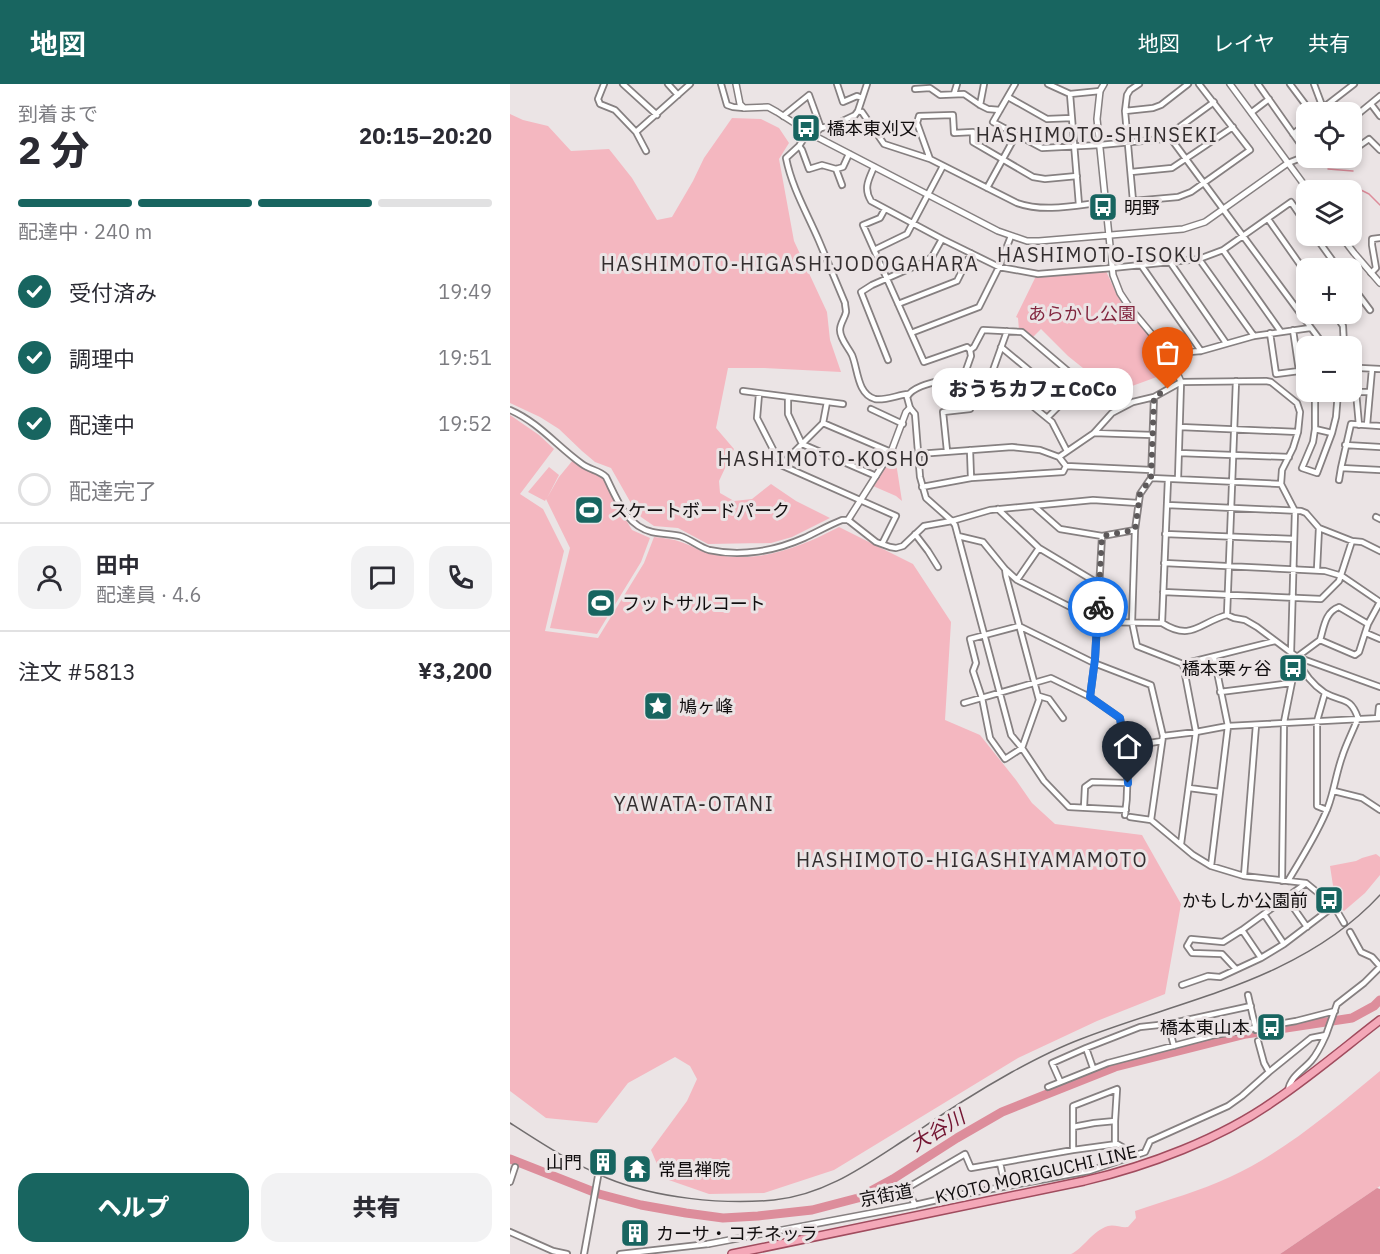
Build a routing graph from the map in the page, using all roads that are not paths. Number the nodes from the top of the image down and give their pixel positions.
1 (604, 84) edge
2 (623, 84) edge
3 (668, 84) edge
4 (690, 84) edge
5 (721, 84) edge
6 (736, 84) edge
7 (837, 84) edge
8 (867, 84) edge
9 (957, 84) edge
10 (984, 84) edge
11 (1015, 84) edge
12 (1048, 84) edge
13 (1104, 84) edge
14 (1139, 84) edge
15 (1188, 84) edge
16 (1199, 84) edge
17 (1230, 84) edge
18 (1258, 84) edge
19 (1290, 84) edge
20 (1314, 84) edge
21 (1354, 84) edge
22 (915, 89) dead end
23 (1100, 91) junction
24 (954, 94) junction
25 (1070, 94) junction
26 (678, 95) junction
27 (1380, 96) edge
28 (1008, 97) junction
29 (862, 98) junction
30 (1269, 99) junction
31 (1214, 102) junction
32 (1304, 102) edge
33 (1320, 102) edge
34 (1333, 102) edge
35 (1371, 104) junction
36 (980, 105) junction
37 (744, 108) junction
38 (1000, 110) junction
39 (858, 111) junction
40 (1125, 111) junction
41 (1362, 111) edge
42 (1252, 112) junction
43 (657, 115) junction
44 (783, 116) junction
45 (1380, 116) edge
46 (1072, 118) junction
47 (1233, 127) junction
48 (821, 128) junction
49 (636, 132) junction
50 (1296, 132) edge
51 (810, 133) junction
52 (1293, 134) junction
53 (1016, 135) junction
54 (1169, 136) junction
55 (1296, 139) edge
56 (1128, 142) junction
57 (1362, 144) edge
58 (1100, 145) junction
59 (798, 146) junction
60 (1074, 147) junction
61 (1380, 150) edge
62 (645, 151) dead end
63 (849, 154) junction
64 (930, 159) junction
65 (1186, 159) junction
66 (1296, 159) edge
67 (1003, 160) junction
68 (1288, 163) junction
69 (943, 166) junction
70 (874, 167) junction
71 (836, 169) junction
72 (1131, 172) junction
73 (1077, 176) junction
74 (1301, 180) edge
75 (1204, 183) junction
76 (842, 184) dead end
77 (987, 188) junction
78 (928, 195) junction
79 (1106, 202) junction
80 (1079, 205) junction
81 (885, 209) junction
82 (1296, 209) edge
83 (1223, 210) junction
84 (1268, 219) junction
85 (913, 224) junction
86 (1109, 235) junction
87 (1011, 236) junction
88 (1243, 237) junction
89 (1380, 238) edge
90 (942, 239) junction
91 (1349, 246) edge
92 (874, 250) junction
93 (1223, 250) junction
94 (971, 253) junction
95 (1199, 259) junction
96 (1296, 259) edge
97 (1170, 262) junction
98 (1141, 265) junction
99 (999, 267) junction
100 (1112, 268) junction
101 (1371, 273) junction
102 (887, 279) junction
103 (1380, 283) edge
104 (1362, 299) edge
105 (898, 304) junction
106 (1370, 310) dead end
107 (1310, 328) junction
108 (1293, 330) junction
109 (1007, 331) junction
110 (1281, 332) junction
111 (911, 333) junction
112 (1270, 333) junction
113 (1254, 336) junction
114 (1317, 336) edge
115 (1227, 343) junction
116 (1001, 347) junction
117 (970, 350) junction
118 (1202, 351) junction
119 (1170, 356) junction
120 (888, 360) dead end
121 (1362, 368) edge
122 (1372, 369) junction
123 (1380, 369) edge
124 (962, 375) junction
125 (1236, 381) junction
126 (1181, 382) junction
127 (743, 391) dead end
128 (1370, 392) junction
129 (759, 394) junction
130 (908, 394) junction
131 (788, 397) junction
132 (1154, 397) junction
133 (1065, 400) junction
134 (827, 402) junction
135 (1315, 402) edge
136 (1337, 402) edge
137 (843, 404) dead end
138 (910, 408) junction
139 (871, 409) dead end
140 (510, 410) edge
141 (1047, 418) junction
142 (823, 423) junction
143 (903, 424) junction
144 (1359, 425) junction
145 (1367, 425) junction
146 (1380, 426) edge
147 (1180, 427) junction
148 (1234, 429) junction
149 (1315, 429) junction
150 (1298, 432) junction
151 (1094, 433) junction
152 (1332, 433) junction
153 (1152, 435) junction
154 (802, 444) junction
155 (1346, 445) junction
156 (1380, 447) edge
157 (970, 450) junction
158 (947, 451) junction
159 (1067, 451) junction
160 (891, 452) junction
161 (1179, 453) junction
162 (918, 454) junction
163 (1233, 455) junction
164 (1059, 457) junction
165 (1289, 458) junction
166 (781, 465) junction
167 (1066, 466) junction
168 (1341, 468) junction
169 (1151, 470) junction
170 (1380, 470) edge
171 (876, 476) junction
172 (971, 478) junction
173 (1151, 478) junction
174 (1168, 479) junction
175 (1178, 479) junction
176 (1339, 480) dead end
177 (1232, 482) junction
178 (1281, 484) junction
179 (922, 487) junction
180 (861, 501) junction
181 (1138, 503) junction
182 (1167, 505) junction
183 (1034, 506) junction
184 (1231, 508) junction
185 (998, 509) junction
186 (1295, 511) junction
187 (848, 520) junction
188 (952, 521) junction
189 (1319, 528) junction
190 (1135, 530) junction
191 (915, 534) junction
192 (1165, 534) junction
193 (958, 536) junction
194 (1102, 536) junction
195 (1230, 536) junction
196 (1294, 539) junction
197 (1352, 541) junction
198 (882, 544) junction
199 (1039, 548) junction
200 (1380, 551) edge
201 (1164, 563) junction
202 (1229, 566) junction
203 (938, 567) dead end
204 (1293, 568) junction
205 (1005, 569) junction
206 (1317, 569) junction
207 (1342, 576) junction
208 (1017, 580) junction
209 (1099, 584) junction
210 (1163, 592) junction
211 (1228, 595) junction
212 (1293, 598) junction
213 (1227, 615) junction
214 (1097, 619) junction
215 (1132, 622) junction
216 (1162, 623) junction
217 (1368, 624) junction
218 (1019, 626) junction
219 (1366, 633) junction
220 (985, 635) junction
221 (1380, 639) edge
222 (1320, 640) junction
223 (1275, 641) junction
224 (1291, 653) junction
225 (1214, 657) junction
226 (1296, 657) junction
227 (1095, 663) junction
228 (1183, 664) junction
229 (1035, 683) junction
230 (1291, 683) junction
231 (1380, 687) edge
232 (1001, 692) junction
233 (1220, 692) junction
234 (1326, 693) junction
235 (1039, 696) junction
236 (1090, 697) junction
237 (981, 698) junction
238 (964, 703) dead end
239 (1379, 707) edge
240 (1379, 717) edge
241 (1063, 718) dead end
242 (1358, 718) junction
243 (1317, 721) junction
244 (1284, 722) junction
245 (1256, 725) junction
246 (1228, 726) junction
247 (1196, 732) junction
248 (1163, 738) junction
249 (1125, 747) junction
250 (1022, 748) junction
251 (1128, 783) junction
252 (1189, 788) junction
253 (1334, 791) junction
254 (1220, 792) junction
255 (1084, 807) junction
256 (1327, 810) junction
257 (1380, 810) edge
258 (1127, 814) junction
259 (1151, 820) junction
260 (1181, 844) junction
261 (1211, 866) junction
262 (1244, 876) junction
263 (1285, 881) junction
264 (1306, 883) junction
265 (1286, 897) junction
266 (1334, 906) junction
267 (1264, 914) junction
268 (1344, 923) dead end
269 (1307, 927) junction
270 (1242, 930) junction
271 (1350, 932) dead end
272 (1223, 942) junction
273 (1284, 944) junction
274 (1222, 954) junction
275 (1261, 958) junction
276 (1380, 966) edge
277 (1236, 969) junction
278 (1182, 985) dead end
279 (1248, 995) dead end
280 (1251, 1006) junction
281 (1335, 1011) junction
282 (1380, 1020) edge
283 (1168, 1024) junction
284 (1256, 1029) junction
285 (1327, 1033) junction
286 (1258, 1041) dead end
287 (1173, 1046) junction
288 (1086, 1048) junction
289 (1093, 1068) junction
290 (1269, 1071) junction
291 (1060, 1082) junction
292 (1048, 1087) dead end
293 (1288, 1091) junction
294 (1114, 1120) junction
295 (1073, 1127) junction
296 (1115, 1144) junction
297 (1073, 1150) junction
298 (602, 1154) dead end
299 (1129, 1157) junction
300 (1000, 1163) junction
301 (515, 1167) dead end
302 (903, 1181) dead end
303 (510, 1182) edge
304 (1005, 1186) junction
305 (907, 1188) junction
306 (915, 1204) junction
307 (510, 1232) edge
308 (708, 1244) joint
309 (567, 1254) edge
310 (584, 1254) edge
311 (620, 1254) edge
312 (732, 1254) edge

1 - 49 street
2 - 43 street
3 - 26 street
4 - 26 street
5 - 37 street
6 - 37 street
7 - 29 street
8 - 29 street
9 - 24 street
10 - 36 street
11 - 28 street
12 - 25 street
13 - 23 street
14 - 40 street
15 - 40 street
16 - 31 street
17 - 42 street
18 - 30 street
19 - 32 street
20 - 33 street
21 - 34 street
22 - 24 street
23 - 25 street
23 - 58 street
24 - 36 street
25 - 46 street
26 - 43 street
27 - 35 street
28 - 38 street
28 - 46 street
29 - 39 street
30 - 42 street
30 - 52 street
31 - 47 street
31 - 54 street
35 - 41 street
35 - 45 street
36 - 38 street
37 - 44 street
38 - 53 street
39 - 48 street
39 - 64 street
40 - 56 street
42 - 68 street
43 - 49 street
44 - 48 street
44 - 51 street
46 - 60 street
47 - 65 street
47 - 75 street
48 - 51 street
49 - 62 street
50 - 52 street
51 - 59 street
51 - 63 street
52 - 55 street
53 - 60 street
53 - 67 street
54 - 56 street
54 - 65 street
56 - 58 street
56 - 72 street
57 - 61 street
58 - 60 street
58 - 79 street
59 - 71 street
59 - 130 street
60 - 73 street
63 - 70 street
63 - 71 street
64 - 67 street
64 - 69 street
65 - 72 street
65 - 75 street
66 - 68 street
67 - 73 street
67 - 77 street
68 - 74 street
68 - 83 street
69 - 77 street
69 - 78 street
70 - 78 street
70 - 81 street
71 - 76 street
72 - 75 street
73 - 80 street
75 - 83 street
77 - 80 street
78 - 85 street
78 - 87 street
79 - 80 street
79 - 86 street
81 - 85 street
81 - 92 street
82 - 84 street
83 - 86 street
83 - 88 street
84 - 88 street
84 - 96 street
85 - 90 street
85 - 92 street
86 - 87 street
86 - 100 street
87 - 99 street
88 - 93 street
88 - 107 street
89 - 101 street
90 - 94 street
90 - 102 street
91 - 101 street
92 - 102 street
93 - 95 street
93 - 110 street
94 - 99 street
94 - 105 street
95 - 97 street
95 - 113 street
97 - 98 street
97 - 115 street
98 - 100 street
98 - 118 street
99 - 100 street
99 - 111 street
100 - 119 street
101 - 103 street
102 - 105 street
102 - 120 street
104 - 106 street
105 - 111 street
107 - 108 street
107 - 114 street
108 - 110 street
108 - 112 street
109 - 116 street
109 - 117 street
109 - 133 street
110 - 112 street
111 - 117 street
112 - 113 street
113 - 115 street
115 - 118 street
116 - 133 street
116 - 141 street
117 - 124 street
118 - 119 street
119 - 126 street
121 - 122 street
122 - 123 street
122 - 128 street
124 - 130 street
124 - 158 street
125 - 126 street
125 - 148 street
125 - 150 street
126 - 132 street
126 - 147 street
127 - 129 street
128 - 144 street
128 - 145 street
129 - 131 street
129 - 166 street
130 - 138 street
131 - 134 street
131 - 154 street
132 - 151 street
132 - 153 street
133 - 141 street
134 - 137 street
134 - 142 street
135 - 149 street
136 - 152 street
138 - 143 street
138 - 162 street
139 - 143 street
140 - 187 street
141 - 159 street
142 - 154 street
142 - 160 street
143 - 160 street
144 - 145 street
144 - 155 street
145 - 146 street
147 - 148 street
147 - 161 street
148 - 150 street
148 - 163 street
149 - 152 street
149 - 152 street
150 - 165 street
151 - 153 street
151 - 159 street
153 - 169 street
154 - 166 street
154 - 171 street
155 - 156 street
155 - 168 street
157 - 158 street
157 - 164 street
157 - 172 street
158 - 162 street
159 - 164 street
160 - 171 street
161 - 163 street
161 - 175 street
162 - 179 street
163 - 165 street
163 - 177 street
164 - 167 street
165 - 178 street
166 - 180 street
167 - 169 street
167 - 172 street
168 - 170 street
168 - 176 street
169 - 173 street
171 - 180 street
172 - 179 street
173 - 174 street
173 - 181 street
174 - 175 street
174 - 182 street
175 - 177 street
177 - 178 street
177 - 184 street
178 - 186 street
179 - 188 street
180 - 187 street
180 - 198 street
181 - 183 street
181 - 190 street
182 - 184 street
182 - 192 street
183 - 185 street
183 - 194 street
184 - 186 street
184 - 195 street
185 - 188 street
185 - 199 street
186 - 189 street
186 - 196 street
187 - 198 street
188 - 191 street
188 - 193 street
189 - 197 street
189 - 206 street
190 - 194 street
190 - 215 street
191 - 198 street
191 - 203 street
192 - 195 street
192 - 201 street
193 - 205 street
193 - 220 street
194 - 209 street
195 - 196 street
195 - 202 street
196 - 204 street
197 - 200 street
197 - 207 street
199 - 208 street
199 - 209 street
201 - 202 street
201 - 210 street
202 - 204 street
202 - 211 street
204 - 206 street
204 - 212 street
205 - 208 street
205 - 218 street
206 - 207 street
207 - 212 street
207 - 217 street
208 - 214 street
209 - 214 street
210 - 211 street
210 - 216 street
211 - 212 street
211 - 213 street
212 - 224 street
213 - 216 street
213 - 223 street
214 - 215 street
214 - 227 street
215 - 216 street
215 - 228 street
217 - 219 street
217 - 222 street
218 - 220 street
218 - 227 street
218 - 229 street
219 - 221 street
219 - 222 street
220 - 232 street
220 - 237 street
222 - 226 street
223 - 224 street
223 - 225 street
224 - 226 street
225 - 228 street
225 - 233 street
226 - 230 street
226 - 231 street
226 - 234 street
227 - 236 street
227 - 248 street
228 - 247 street
229 - 232 street
229 - 235 street
229 - 236 street
230 - 233 street
230 - 244 street
232 - 237 street
232 - 250 street
233 - 246 street
234 - 242 street
234 - 243 street
235 - 241 street
235 - 250 street
236 - 249 street
237 - 238 street
237 - 250 street
239 - 240 street
240 - 242 street
242 - 243 street
242 - 253 street
243 - 244 street
243 - 256 street
244 - 245 street
244 - 263 street
245 - 246 street
245 - 262 street
246 - 247 street
246 - 254 street
247 - 248 street
247 - 252 street
248 - 249 street
248 - 259 street
249 - 251 street
250 - 255 street
251 - 255 street
251 - 258 street
252 - 254 street
252 - 260 street
253 - 256 street
253 - 257 street
254 - 261 street
255 - 258 street
256 - 263 street
258 - 259 street
259 - 260 street
260 - 261 street
261 - 262 street
262 - 263 street
263 - 264 street
264 - 265 street
264 - 266 street
265 - 267 street
265 - 269 street
266 - 268 street
266 - 269 street
267 - 270 street
267 - 273 street
269 - 273 street
270 - 272 street
270 - 275 street
271 - 276 street
272 - 274 street
272 - 274 street
273 - 275 street
274 - 277 street
275 - 277 street
276 - 281 street
277 - 278 street
279 - 280 street
280 - 283 street
280 - 284 street
281 - 284 street
281 - 285 street
282 - 293 main road, KYOTO MORIGUCHI LINE
283 - 287 street
283 - 288 street
284 - 287 street
285 - 290 street, 京街道
285 - 293 street
286 - 290 street
287 - 289 street
288 - 289 street
288 - 291 street
289 - 291 street
290 - 299 street, 京街道
291 - 292 street
293 - 312 main road, KYOTO MORIGUCHI LINE
294 - 295 street
294 - 295 street
294 - 296 street
295 - 297 street
296 - 297 street
296 - 299 street
297 - 300 street
298 - 310 street
299 - 304 street, 京街道
300 - 304 street
300 - 305 street
301 - 303 street
302 - 305 street
304 - 306 street, 京街道
305 - 306 street
306 - 308 street, 京街道
307 - 309 street
308 - 311 street, 京街道

